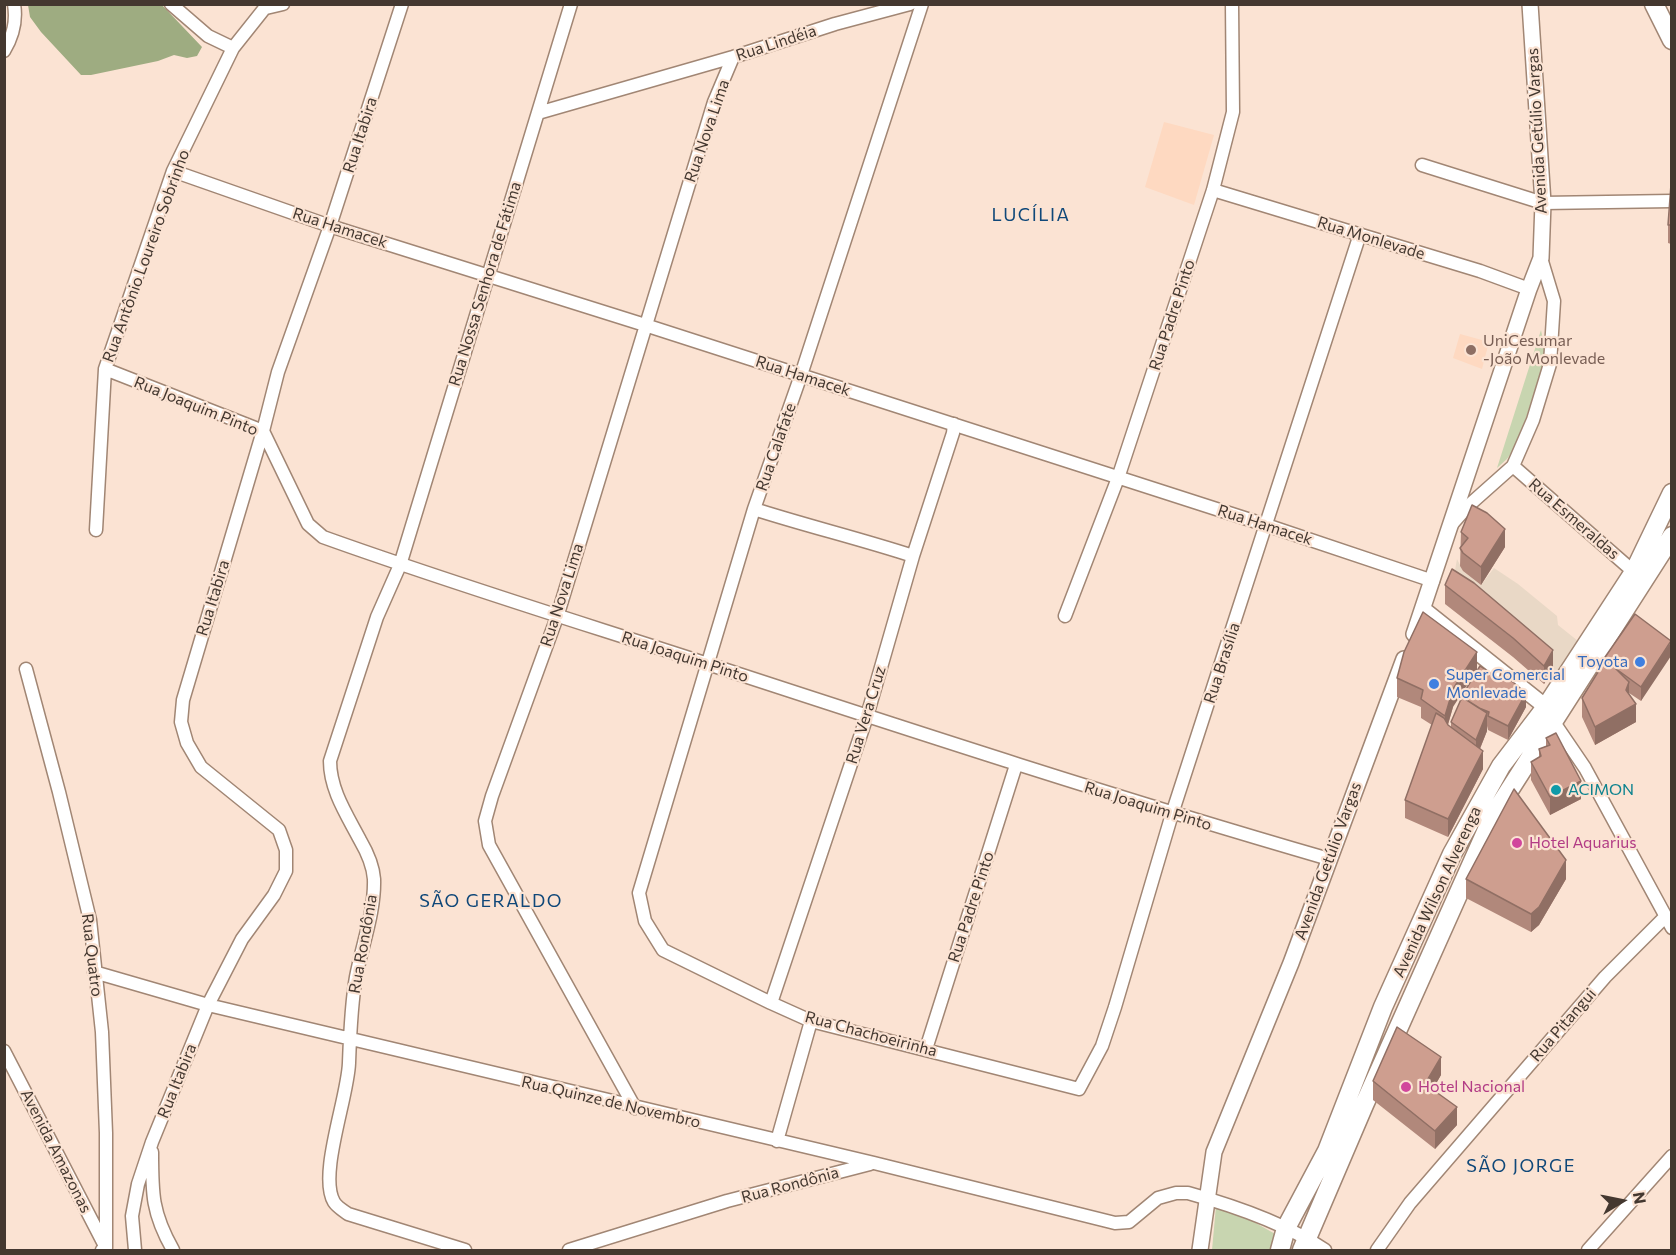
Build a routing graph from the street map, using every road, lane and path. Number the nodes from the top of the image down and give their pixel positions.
1 (14, 4) edge
2 (171, 4) edge
3 (282, 4) edge
4 (402, 4) edge
5 (572, 4) edge
6 (910, 4) edge
7 (922, 4) edge
8 (1232, 4) edge
9 (1530, 4) edge
10 (1654, 4) edge
11 (267, 6) edge
12 (1671, 40) edge
13 (233, 48) junction
14 (4, 51) edge
15 (733, 57) junction
16 (538, 113) junction
17 (1422, 165) dead end
18 (173, 171) junction
19 (1213, 190) junction
20 (1671, 201) edge
21 (1543, 204) junction
22 (330, 226) junction
23 (1360, 234) junction
24 (1541, 258) junction
25 (488, 274) junction
26 (1529, 289) junction
27 (645, 325) junction
28 (105, 369) junction
29 (801, 375) junction
30 (954, 424) junction
31 (263, 431) junction
32 (1513, 466) junction
33 (1118, 478) junction
34 (1671, 493) edge
35 (754, 509) junction
36 (1452, 524) junction
37 (1266, 525) junction
38 (96, 530) dead end
39 (1671, 536) edge
40 (913, 556) junction
41 (400, 565) junction
42 (1634, 572) junction
43 (1432, 581) junction
44 (1424, 609) junction
45 (557, 616) junction
46 (1065, 616) dead end
47 (708, 664) junction
48 (26, 669) dead end
49 (1549, 714) junction
50 (867, 716) junction
51 (1016, 765) junction
52 (1173, 814) junction
53 (1329, 859) junction
54 (639, 893) joint
55 (1668, 923) edge
56 (94, 972) junction
57 (771, 1003) junction
58 (208, 1005) junction
59 (811, 1021) junction
60 (350, 1039) junction
61 (926, 1049) junction
62 (4, 1051) edge
63 (1079, 1089) joint
64 (635, 1108) junction
65 (777, 1141) junction
66 (152, 1142) junction
67 (1671, 1156) edge
68 (874, 1163) junction
69 (1207, 1198) junction
70 (1286, 1228) junction
71 (1305, 1244) edge
72 (105, 1250) edge
73 (135, 1251) edge
74 (173, 1251) edge
75 (465, 1251) edge
76 (569, 1251) edge
77 (1200, 1251) edge
78 (1280, 1251) edge
79 (1325, 1251) edge
80 (1377, 1251) edge
81 (1588, 1251) edge

1 - 14 street
2 - 13 street
3 - 11 street
4 - 22 street, Rua Itabira
5 - 16 street, Rua Nossa Senhora de Fátima
6 - 15 street, Rua Lindéia
7 - 29 street, Rua Calafate
8 - 19 street, Rua Padre Pinto
9 - 21 street, Avenida Getúlio Vargas
10 - 12 main road
11 - 13 street, Rua Antônio Loureiro Sobrinho
13 - 18 street, Rua Antônio Loureiro Sobrinho
15 - 16 street, Rua Lindéia
15 - 27 street, Rua Nova Lima
16 - 25 street, Rua Nossa Senhora de Fátima
17 - 21 street
18 - 22 street, Rua Hamacek
18 - 28 street, Rua Antônio Loureiro Sobrinho
19 - 23 street, Rua Monlevade
19 - 33 street, Rua Padre Pinto
20 - 21 street
21 - 24 street, Avenida Getúlio Vargas
22 - 25 street, Rua Hamacek
22 - 31 street, Rua Itabira
23 - 26 street, Rua Monlevade
23 - 37 street, Rua Brasília
24 - 26 street, Avenida Getúlio Vargas
24 - 32 street, Avenida Getúlio Vargas
25 - 27 street, Rua Hamacek
25 - 41 street, Rua Nossa Senhora de Fátima
26 - 36 street, Avenida Getúlio Vargas
27 - 29 street, Rua Hamacek
27 - 45 street, Rua Nova Lima
28 - 31 street, Rua Joaquim Pinto
28 - 38 street, Rua Antônio Loureiro Sobrinho
29 - 30 street, Rua Hamacek
29 - 35 street, Rua Calafate
30 - 33 street, Rua Hamacek
30 - 40 street, Rua Vera Cruz
31 - 41 street, Rua Joaquim Pinto
31 - 58 street, Rua Itabira
32 - 36 street, Avenida Getúlio Vargas
32 - 42 street, Rua Esmeraldas
33 - 37 street, Rua Hamacek
33 - 46 street, Rua Padre Pinto
34 - 42 main road, Avenida Wilson Alverenga
35 - 40 street
35 - 47 street, Rua Calafate
36 - 43 street, Avenida Getúlio Vargas
37 - 43 street, Rua Hamacek
37 - 52 street, Rua Brasília
39 - 49 main road
40 - 50 street, Rua Vera Cruz
41 - 45 street, Rua Joaquim Pinto
41 - 60 street, Rua Rondônia
42 - 49 main road, Avenida Wilson Alverenga
43 - 44 street, Avenida Getúlio Vargas
44 - 49 street
44 - 53 street, Avenida Getúlio Vargas
45 - 47 street, Rua Joaquim Pinto
45 - 64 street, Rua Nova Lima
47 - 50 street, Rua Joaquim Pinto
47 - 54 street, Rua Calafate
48 - 56 street, Rua Quatro
49 - 55 street
49 - 70 main road, Avenida Wilson Alverenga
49 - 71 main road, Avenida Wilson Alverenga
50 - 51 street, Rua Joaquim Pinto
50 - 57 street, Rua Vera Cruz
51 - 52 street, Rua Joaquim Pinto
51 - 61 street, Rua Padre Pinto
52 - 53 street, Rua Joaquim Pinto
52 - 63 street, Rua Brasília
53 - 69 street, Avenida Getúlio Vargas
54 - 57 street, Rua Chachoeirinha
55 - 80 street, Rua Pitangui
56 - 58 street, Rua Quinze de Novembro
56 - 72 street, Rua Quatro
57 - 59 street, Rua Chachoeirinha
58 - 60 street, Rua Quinze de Novembro
58 - 66 street, Rua Itabira
59 - 61 street, Rua Chachoeirinha
59 - 65 street
60 - 64 street, Rua Quinze de Novembro
60 - 75 street, Rua Rondônia
61 - 63 street, Rua Chachoeirinha
62 - 72 street, Avenida Amazonas
64 - 65 street, Rua Quinze de Novembro
65 - 68 street, Rua Quinze de Novembro
66 - 73 street, Rua Itabira
66 - 74 street, Rua Itabira
67 - 81 street
68 - 69 street, Rua Quinze de Novembro
68 - 76 street, Rua Rondônia
69 - 70 street
69 - 77 street, Avenida Getúlio Vargas
70 - 71 street
70 - 78 main road, Avenida Wilson Alverenga
71 - 79 street

